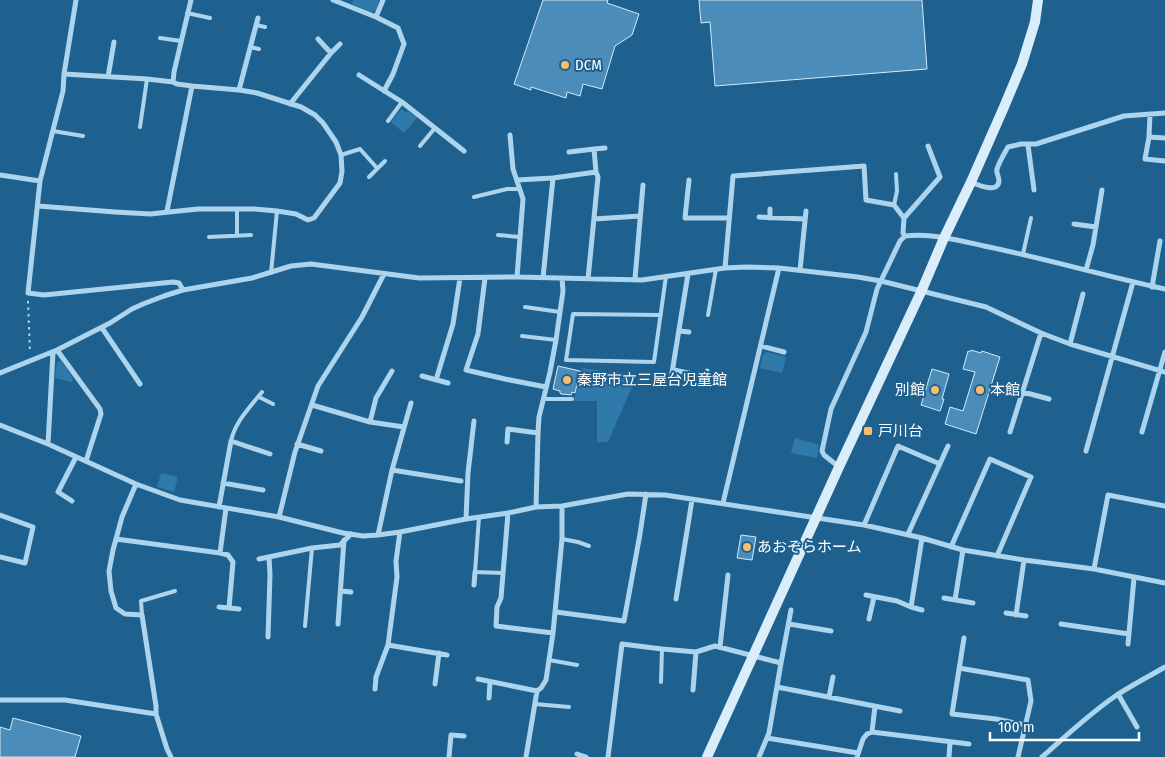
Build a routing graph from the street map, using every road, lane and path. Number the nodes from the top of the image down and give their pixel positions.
1 (76, 0) edge
2 (191, 0) edge
3 (334, 0) edge
4 (383, 0) edge
5 (1038, 0) edge
6 (187, 13) junction
7 (376, 17) junction
8 (210, 18) dead end
9 (258, 18) dead end
10 (256, 25) junction
11 (265, 27) dead end
12 (160, 38) dead end
13 (181, 40) junction
14 (318, 40) dead end
15 (114, 42) dead end
16 (340, 44) dead end
17 (250, 47) junction
18 (259, 49) dead end
19 (331, 53) junction
20 (64, 74) junction
21 (359, 75) dead end
22 (108, 77) junction
23 (147, 80) junction
24 (173, 82) junction
25 (192, 86) junction
26 (239, 90) junction
27 (384, 91) junction
28 (402, 102) junction
29 (290, 104) junction
30 (1165, 113) edge
31 (1150, 114) junction
32 (388, 121) dead end
33 (140, 127) dead end
34 (435, 128) junction
35 (53, 131) junction
36 (510, 135) dead end
37 (83, 136) dead end
38 (1149, 137) junction
39 (1165, 138) edge
40 (1028, 144) junction
41 (420, 146) dead end
42 (928, 146) dead end
43 (604, 148) dead end
44 (594, 149) junction
45 (464, 151) dead end
46 (569, 152) dead end
47 (341, 155) junction
48 (385, 161) dead end
49 (1165, 161) edge
50 (378, 168) junction
51 (596, 172) junction
52 (896, 174) dead end
53 (0, 175) edge
54 (369, 176) dead end
55 (553, 178) junction
56 (517, 180) junction
57 (689, 180) dead end
58 (40, 181) junction
59 (971, 182) junction
60 (643, 185) dead end
61 (520, 189) junction
62 (1034, 190) dead end
63 (1102, 190) dead end
64 (474, 197) dead end
65 (894, 204) junction
66 (38, 206) junction
67 (237, 209) junction
68 (770, 209) dead end
69 (277, 210) junction
70 (167, 211) junction
71 (806, 212) dead end
72 (640, 216) junction
73 (759, 217) dead end
74 (728, 218) junction
75 (770, 218) junction
76 (904, 218) junction
77 (1032, 218) dead end
78 (594, 219) junction
79 (805, 219) junction
80 (1074, 224) dead end
81 (1096, 228) junction
82 (251, 235) dead end
83 (209, 236) dead end
84 (238, 236) junction
85 (498, 236) dead end
86 (904, 236) junction
87 (520, 237) junction
88 (944, 238) junction
89 (1160, 241) dead end
90 (1023, 254) junction
91 (725, 268) junction
92 (779, 268) junction
93 (716, 269) junction
94 (800, 270) junction
95 (1086, 270) junction
96 (271, 273) junction
97 (384, 274) junction
98 (688, 274) junction
99 (666, 276) junction
100 (517, 277) junction
101 (460, 278) junction
102 (485, 278) junction
103 (543, 278) junction
104 (562, 278) junction
105 (588, 278) junction
106 (635, 279) junction
107 (881, 281) junction
108 (1133, 282) junction
109 (1152, 287) junction
110 (1165, 289) edge
111 (183, 290) junction
112 (921, 292) junction
113 (28, 293) junction
114 (1083, 294) dead end
115 (525, 307) dead end
116 (560, 312) junction
117 (661, 315) dead end
118 (708, 315) dead end
119 (102, 328) junction
120 (679, 331) junction
121 (689, 332) dead end
122 (1041, 333) junction
123 (522, 336) dead end
124 (556, 340) junction
125 (1070, 344) junction
126 (761, 346) junction
127 (55, 351) junction
128 (784, 352) dead end
129 (1165, 352) edge
130 (1113, 357) junction
131 (30, 361) junction
132 (674, 370) junction
133 (392, 371) dead end
134 (707, 371) dead end
135 (1162, 372) edge
136 (0, 373) edge
137 (422, 376) dead end
138 (436, 380) junction
139 (671, 380) dead end
140 (448, 383) dead end
141 (140, 384) dead end
142 (546, 387) junction
143 (262, 392) dead end
144 (1023, 392) junction
145 (259, 397) junction
146 (543, 399) junction
147 (572, 399) dead end
148 (1049, 399) dead end
149 (411, 403) dead end
150 (273, 404) dead end
151 (312, 404) junction
152 (474, 421) dead end
153 (370, 422) junction
154 (0, 425) edge
155 (404, 427) junction
156 (1010, 432) dead end
157 (1142, 432) dead end
158 (538, 434) junction
159 (231, 442) junction
160 (507, 442) dead end
161 (48, 444) junction
162 (297, 444) junction
163 (948, 446) dead end
164 (321, 451) dead end
165 (1086, 451) dead end
166 (270, 454) dead end
167 (76, 457) junction
168 (86, 461) junction
169 (940, 464) junction
170 (839, 467) junction
171 (392, 470) junction
172 (461, 481) dead end
173 (223, 483) junction
174 (136, 484) junction
175 (263, 490) dead end
176 (646, 494) junction
177 (692, 500) junction
178 (72, 501) dead end
179 (723, 503) junction
180 (562, 506) junction
181 (1165, 506) edge
182 (219, 507) junction
183 (536, 507) junction
184 (226, 508) junction
185 (508, 513) junction
186 (0, 515) edge
187 (279, 516) junction
188 (479, 517) junction
189 (816, 517) junction
190 (466, 519) junction
191 (864, 525) junction
192 (400, 532) junction
193 (350, 534) junction
194 (908, 534) junction
195 (378, 535) junction
196 (922, 538) junction
197 (116, 539) junction
198 (562, 539) junction
199 (344, 540) junction
200 (589, 546) dead end
201 (951, 547) junction
202 (312, 548) junction
203 (963, 550) junction
204 (220, 553) junction
205 (997, 556) junction
206 (0, 557) edge
207 (269, 557) junction
208 (259, 559) dead end
209 (1024, 560) junction
210 (1094, 569) junction
211 (475, 572) junction
212 (503, 573) junction
213 (728, 575) dead end
214 (1134, 578) junction
215 (1165, 584) edge
216 (474, 585) dead end
217 (175, 591) dead end
218 (340, 591) junction
219 (351, 592) dead end
220 (866, 595) dead end
221 (874, 596) junction
222 (944, 598) dead end
223 (676, 599) dead end
224 (955, 600) junction
225 (973, 603) dead end
226 (219, 607) dead end
227 (911, 607) junction
228 (229, 608) junction
229 (239, 609) dead end
230 (791, 610) dead end
231 (922, 610) dead end
232 (556, 612) junction
233 (1006, 613) dead end
234 (142, 614) junction
235 (1016, 615) junction
236 (1026, 616) dead end
237 (870, 619) dead end
238 (338, 624) dead end
239 (789, 624) junction
240 (1061, 624) dead end
241 (305, 626) dead end
242 (831, 631) dead end
243 (553, 634) junction
244 (1128, 634) junction
245 (268, 637) dead end
246 (964, 638) dead end
247 (1128, 644) dead end
248 (388, 645) junction
249 (720, 647) junction
250 (662, 649) junction
251 (696, 652) junction
252 (439, 653) junction
253 (447, 655) dead end
254 (753, 656) junction
255 (549, 660) junction
256 (781, 663) junction
257 (577, 665) dead end
258 (1165, 667) edge
259 (959, 668) junction
260 (832, 677) dead end
261 (478, 679) dead end
262 (490, 682) junction
263 (661, 682) dead end
264 (435, 684) dead end
265 (777, 687) junction
266 (375, 690) dead end
267 (694, 690) dead end
268 (537, 691) junction
269 (1118, 694) junction
270 (829, 697) junction
271 (489, 698) dead end
272 (0, 700) edge
273 (535, 704) junction
274 (875, 706) junction
275 (569, 707) dead end
276 (900, 711) dead end
277 (156, 714) junction
278 (1024, 725) junction
279 (1137, 727) dead end
280 (872, 732) junction
281 (464, 736) dead end
282 (767, 738) junction
283 (825, 740) dead end
284 (950, 742) junction
285 (969, 744) dead end
286 (824, 748) junction
287 (837, 750) junction
288 (577, 754) dead end
289 (858, 755) edge
290 (171, 757) edge
291 (449, 757) edge
292 (526, 757) edge
293 (586, 757) edge
294 (608, 757) edge
295 (707, 757) edge
296 (759, 757) edge
297 (836, 757) edge
298 (949, 757) edge
299 (1018, 757) edge
300 (1042, 757) edge

1 - 20 street
2 - 6 street
3 - 7 street
4 - 7 street
5 - 59 street
6 - 8 lane
6 - 13 street
7 - 27 street
9 - 10 street
10 - 11 lane
10 - 17 street
12 - 13 lane
13 - 24 street
14 - 19 street
15 - 22 street
16 - 19 street
17 - 18 lane
17 - 26 street
19 - 29 street
20 - 22 street
20 - 35 street
21 - 27 street
22 - 23 street
23 - 24 street
23 - 33 lane
24 - 25 street
25 - 26 street
25 - 70 street
26 - 29 street
27 - 28 street
28 - 32 lane
28 - 34 street
29 - 47 street
30 - 31 street
31 - 38 street
31 - 40 street
34 - 41 lane
34 - 45 street
35 - 37 lane
35 - 58 street
36 - 56 street
38 - 39 street
38 - 49 street
40 - 59 street
40 - 62 street
42 - 76 street
43 - 44 street
44 - 46 street
44 - 51 street
47 - 50 lane
47 - 69 street
48 - 50 lane
50 - 54 lane
51 - 55 street
51 - 78 street
52 - 65 lane
53 - 58 street
55 - 56 street
55 - 103 street
56 - 61 street
57 - 74 street
58 - 66 street
59 - 88 street
60 - 72 street
61 - 64 lane
61 - 87 street
63 - 81 street
65 - 74 street
65 - 76 street
66 - 70 street
66 - 113 street
67 - 69 street
67 - 70 street
67 - 84 lane
68 - 75 street
69 - 96 lane
71 - 79 street
72 - 78 street
72 - 106 street
73 - 75 street
74 - 91 street
75 - 79 street
76 - 86 street
77 - 90 lane
78 - 105 street
79 - 94 street
80 - 81 street
81 - 95 street
82 - 84 lane
83 - 84 lane
85 - 87 lane
86 - 88 street
86 - 107 street
87 - 100 street
88 - 90 street
88 - 112 street
89 - 109 street
90 - 95 street
91 - 92 street
91 - 93 street
92 - 94 street
92 - 126 street
93 - 98 street
93 - 118 lane
94 - 107 street
95 - 108 street
96 - 97 street
96 - 111 street
97 - 101 street
97 - 151 street
98 - 99 street
98 - 120 street
99 - 106 street
99 - 117 lane
100 - 102 street
100 - 103 street
101 - 102 street
101 - 138 street
102 - 142 street
103 - 104 street
104 - 105 street
104 - 116 street
105 - 106 street
107 - 112 street
107 - 170 street
108 - 109 street
108 - 130 street
109 - 110 street
111 - 113 street
111 - 119 street
112 - 122 street
112 - 170 street
113 - 131 path
114 - 125 street
115 - 116 lane
116 - 124 street
119 - 127 street
119 - 141 street
120 - 121 street
120 - 132 street
122 - 125 street
122 - 144 street
123 - 124 lane
124 - 142 street
125 - 130 street
126 - 128 street
126 - 179 street
127 - 131 street
127 - 161 street
127 - 168 street
129 - 135 street
130 - 135 street
130 - 165 street
131 - 136 street
132 - 134 street
132 - 139 street
133 - 153 street
135 - 157 street
137 - 138 street
138 - 140 street
142 - 146 street
143 - 145 lane
144 - 148 street
144 - 156 street
145 - 150 lane
145 - 159 lane
146 - 147 lane
146 - 158 street
149 - 155 street
151 - 153 street
151 - 162 street
152 - 190 street
153 - 155 street
154 - 161 street
155 - 171 street
158 - 160 street
158 - 183 street
159 - 166 street
159 - 173 street
161 - 167 street
162 - 164 street
162 - 187 street
163 - 169 street
167 - 168 street
167 - 178 street
168 - 174 street
169 - 191 street
169 - 194 street
170 - 189 street
171 - 172 street
171 - 195 street
173 - 175 street
173 - 182 street
174 - 182 street
174 - 197 street
176 - 177 street
176 - 180 street
176 - 232 street
177 - 179 street
177 - 223 street
179 - 189 street
180 - 183 street
180 - 198 street
181 - 210 street
182 - 184 street
183 - 185 street
184 - 187 street
184 - 204 street
185 - 188 street
185 - 212 street
186 - 206 street
187 - 193 street
188 - 190 street
188 - 211 lane
189 - 191 street
189 - 254 street
190 - 192 street
191 - 194 street
192 - 195 street
192 - 248 street
193 - 195 street
193 - 199 street
194 - 196 street
196 - 201 street
196 - 227 street
197 - 204 street
197 - 234 street
198 - 200 lane
198 - 232 street
199 - 202 street
199 - 218 street
201 - 203 street
201 - 205 street
202 - 207 street
202 - 241 lane
203 - 205 street
203 - 224 street
204 - 228 street
205 - 209 street
207 - 208 street
207 - 245 street
209 - 210 street
209 - 235 street
210 - 214 street
211 - 212 lane
211 - 216 street
212 - 243 street
213 - 249 street
214 - 215 street
214 - 244 street
217 - 234 lane
218 - 219 street
218 - 238 street
220 - 221 street
221 - 227 street
221 - 237 street
222 - 224 street
224 - 225 street
226 - 228 street
227 - 231 street
228 - 229 street
230 - 239 street
232 - 243 street
233 - 235 street
234 - 277 street
235 - 236 street
239 - 242 street
239 - 256 street
240 - 244 street
243 - 255 street
244 - 247 street
246 - 259 street
248 - 252 street
248 - 266 street
249 - 251 street
249 - 254 street
250 - 251 street
250 - 263 lane
250 - 294 street
251 - 267 street
252 - 253 street
252 - 264 street
254 - 256 street
254 - 295 street
255 - 257 lane
255 - 268 street
256 - 265 street
258 - 269 street
259 - 278 street
259 - 278 street
260 - 270 street
261 - 262 street
262 - 268 street
262 - 271 street
265 - 270 street
265 - 282 street
268 - 273 street
269 - 279 street
269 - 300 street
270 - 274 street
272 - 277 street
273 - 275 lane
273 - 292 street
274 - 276 street
274 - 280 street
277 - 290 street
278 - 299 street
280 - 284 street
280 - 289 street
281 - 291 street
282 - 286 street
282 - 296 street
283 - 286 street
284 - 285 street
284 - 298 street
286 - 287 street
287 - 289 street
287 - 297 street
288 - 293 street

